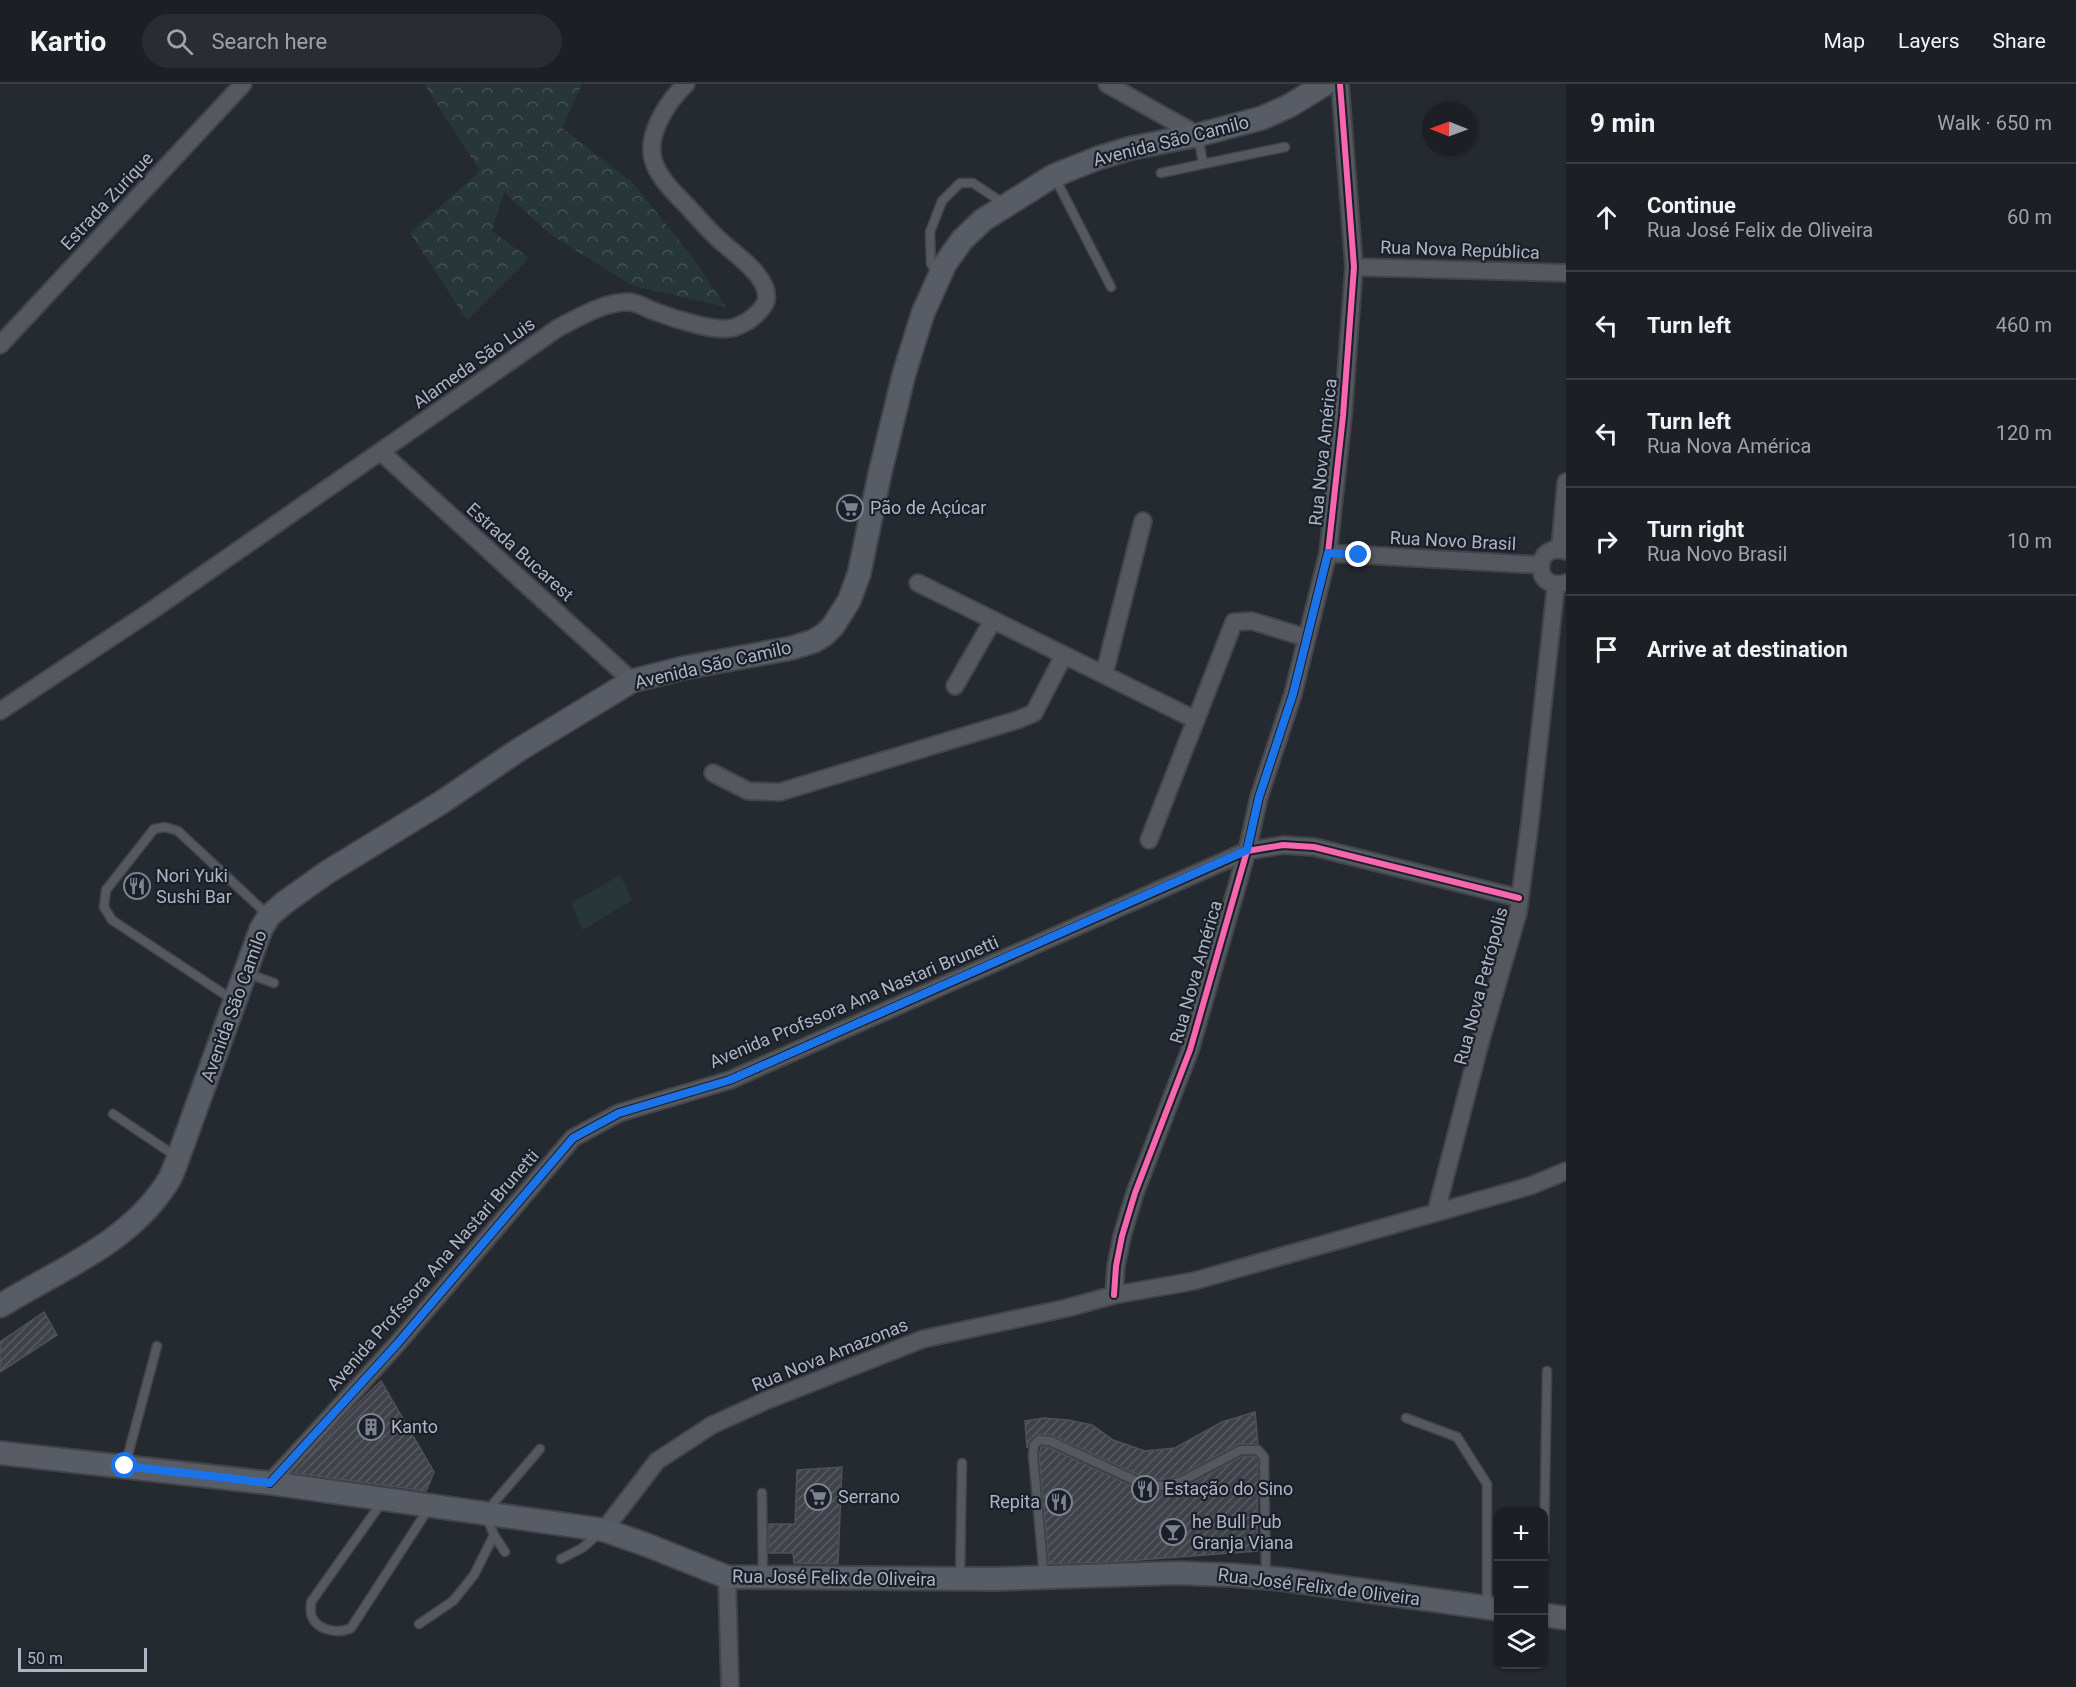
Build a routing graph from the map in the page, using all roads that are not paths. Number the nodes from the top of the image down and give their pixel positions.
1 (243, 84) edge
2 (686, 84) edge
3 (1107, 84) edge
4 (1325, 84) edge
5 (1341, 84) edge
6 (1198, 135) junction
7 (1285, 147) dead end
8 (1203, 164) junction
9 (1161, 173) dead end
10 (1053, 176) junction
11 (1006, 205) junction
12 (1354, 267) junction
13 (1566, 273) edge
14 (940, 276) junction
15 (1111, 287) dead end
16 (0, 345) edge
17 (381, 452) junction
18 (1566, 482) edge
19 (1143, 521) dead end
20 (1563, 550) edge
21 (1328, 553) junction
22 (1540, 565) junction
23 (918, 583) dead end
24 (1561, 584) edge
25 (993, 620) junction
26 (1307, 638) junction
27 (1064, 655) junction
28 (1104, 675) junction
29 (632, 681) junction
30 (955, 686) dead end
31 (0, 711) edge
32 (1196, 720) junction
33 (713, 773) dead end
34 (1149, 840) dead end
35 (1247, 850) junction
36 (1520, 898) junction
37 (269, 916) junction
38 (245, 973) junction
39 (274, 983) dead end
40 (235, 1001) junction
41 (113, 1114) dead end
42 (178, 1158) junction
43 (1566, 1171) edge
44 (1436, 1212) junction
45 (1114, 1295) junction
46 (0, 1306) edge
47 (158, 1346) dead end
48 (1547, 1371) dead end
49 (1406, 1418) dead end
50 (540, 1449) dead end
51 (0, 1453) edge
52 (962, 1462) dead end
53 (125, 1466) junction
54 (270, 1483) junction
55 (762, 1493) dead end
56 (384, 1498) junction
57 (430, 1505) junction
58 (1545, 1507) edge
59 (485, 1513) junction
60 (604, 1530) junction
61 (494, 1535) junction
62 (506, 1552) dead end
63 (561, 1559) dead end
64 (727, 1577) junction
65 (1044, 1577) junction
66 (1266, 1577) junction
67 (763, 1579) junction
68 (960, 1579) junction
69 (1493, 1608) edge
70 (1548, 1616) edge
71 (1566, 1618) edge
72 (419, 1624) dead end
73 (730, 1687) edge

1 - 16 street, Estrada Zurique
2 - 17 street, Alameda São Luis
3 - 6 street
4 - 6 main road, Avenida São Camilo
5 - 12 street, Rua Nova América
6 - 8 lane
6 - 10 main road, Avenida São Camilo
7 - 8 lane
8 - 9 lane
10 - 11 main road, Avenida São Camilo
10 - 15 lane
11 - 14 main road, Avenida São Camilo
11 - 14 lane
12 - 13 street, Rua Nova República
12 - 21 street, Rua Nova América
14 - 29 main road, Avenida São Camilo
17 - 29 street, Estrada Bucarest
17 - 31 street, Alameda São Luis
18 - 20 street
19 - 28 street
20 - 22 street
21 - 22 street, Rua Novo Brasil
21 - 26 street, Rua Nova América
22 - 24 street
23 - 25 street
24 - 36 street, Rua Nova Petrópolis
25 - 27 street
25 - 30 street
26 - 32 street
26 - 35 street, Rua Nova América
27 - 28 street
27 - 33 street
28 - 32 street
29 - 37 main road, Avenida São Camilo
32 - 34 street
35 - 36 street, Avenida Profssora Ana Nastari Brunetti
35 - 45 street, Rua Nova América
35 - 54 street, Avenida Profssora Ana Nastari Brunetti
36 - 44 street, Rua Nova Petrópolis
37 - 38 main road, Avenida São Camilo
37 - 40 lane
38 - 39 lane
38 - 40 main road, Avenida São Camilo
40 - 42 main road, Avenida São Camilo
41 - 42 lane
42 - 46 main road, Avenida São Camilo
43 - 44 street
44 - 45 street
45 - 60 street, Rua Nova Amazonas
47 - 53 lane
48 - 58 lane
49 - 69 lane
50 - 59 lane
51 - 53 main road, Rua José Felix de Oliveira
52 - 68 lane
53 - 54 main road, Rua José Felix de Oliveira
54 - 56 main road, Rua José Felix de Oliveira
55 - 67 lane
56 - 57 main road, Rua José Felix de Oliveira
56 - 57 lane
57 - 59 main road, Rua José Felix de Oliveira
59 - 60 main road, Rua José Felix de Oliveira
59 - 61 lane
60 - 63 lane
60 - 64 main road, Rua José Felix de Oliveira
61 - 62 lane
61 - 72 lane
64 - 67 main road, Rua José Felix de Oliveira
64 - 73 street
65 - 66 main road, Rua José Felix de Oliveira
65 - 66 lane
65 - 68 main road, Rua José Felix de Oliveira
66 - 69 main road, Rua José Felix de Oliveira
67 - 68 main road, Rua José Felix de Oliveira
70 - 71 main road

